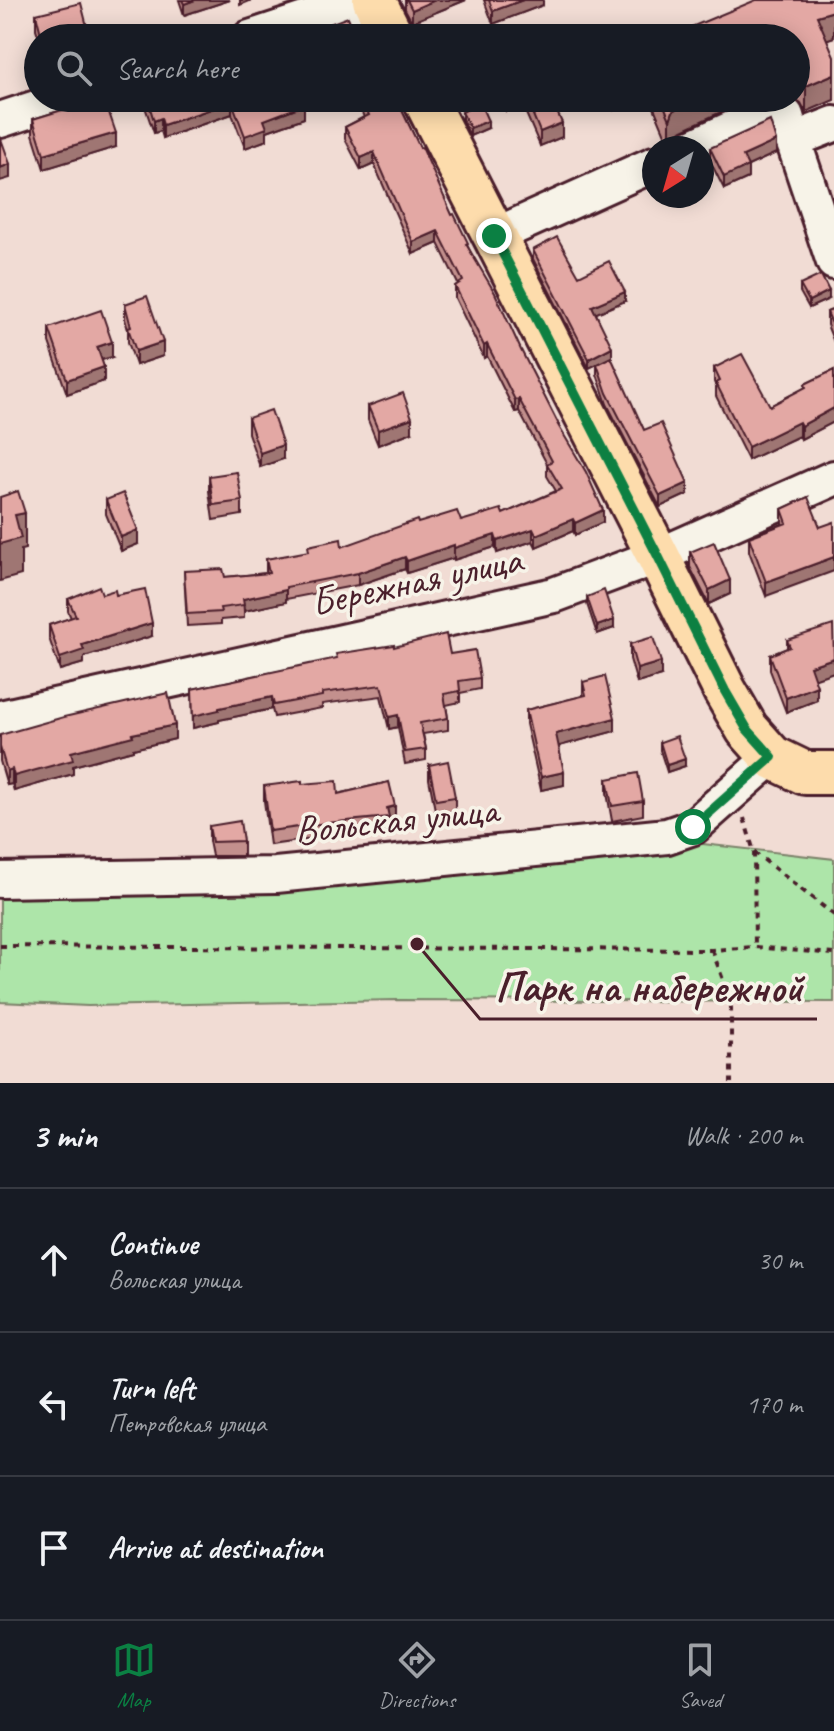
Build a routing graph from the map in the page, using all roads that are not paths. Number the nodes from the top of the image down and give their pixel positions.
1 (365, 0) edge
2 (374, 0) edge
3 (292, 24) edge
4 (386, 24) edge
5 (24, 112) edge
6 (431, 112) edge
7 (769, 112) edge
8 (774, 112) edge
9 (0, 120) edge
10 (834, 124) edge
11 (714, 137) edge
12 (793, 140) junction
13 (642, 169) edge
14 (494, 236) junction
15 (834, 262) edge
16 (834, 478) edge
17 (658, 556) junction
18 (0, 718) edge
19 (772, 757) junction
20 (834, 773) edge
21 (0, 880) edge

1 - 3 street
2 - 4 main road
5 - 9 street
6 - 14 main road
7 - 11 street
8 - 12 street
10 - 12 street
12 - 15 street
13 - 14 street
14 - 17 main road
16 - 17 street, Бережная улица
17 - 18 street, Бережная улица
17 - 19 main road
19 - 20 main road
19 - 21 street, Вольская улица

